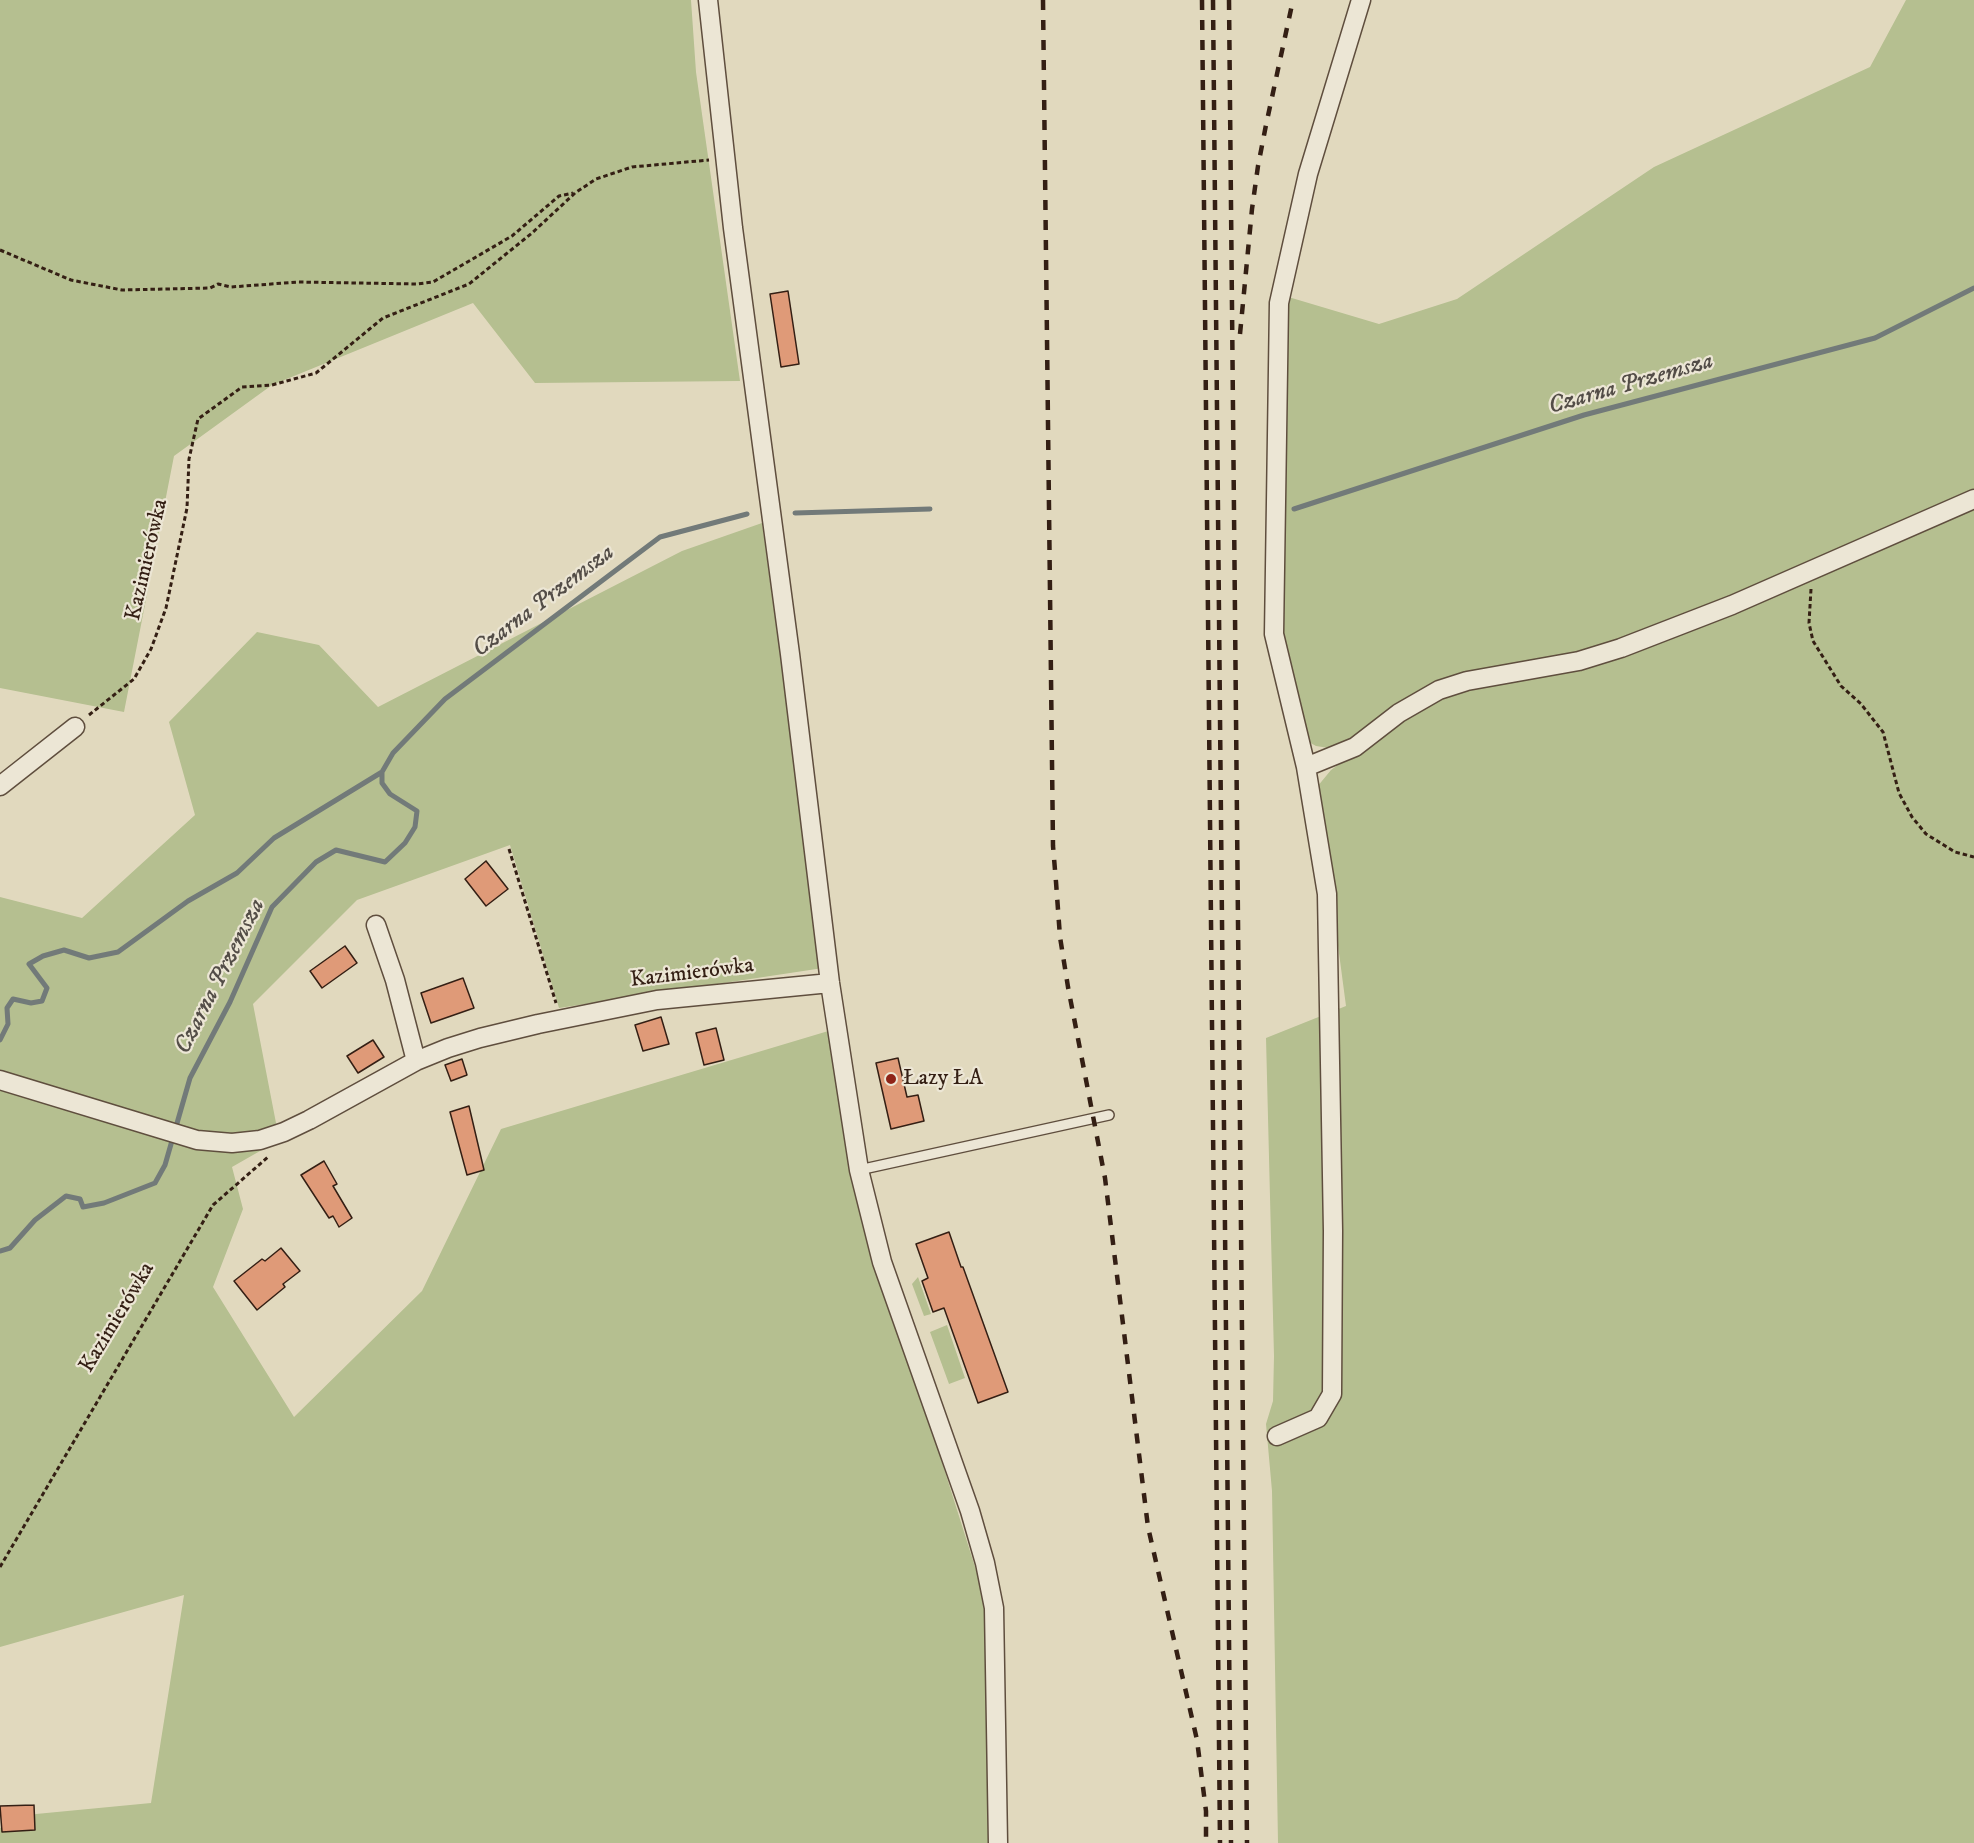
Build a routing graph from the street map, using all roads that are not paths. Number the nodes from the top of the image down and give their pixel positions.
1 (708, 0) edge
2 (1361, 0) edge
3 (1974, 499) edge
4 (75, 728) road end
5 (1306, 767) junction
6 (0, 786) edge
7 (376, 925) dead end
8 (830, 983) junction
9 (416, 1061) junction
10 (0, 1080) edge
11 (1109, 1115) dead end
12 (859, 1170) junction
13 (1277, 1436) dead end
14 (998, 1843) edge

1 - 8 street
2 - 5 street
3 - 5 street
4 - 6 street
5 - 13 street
7 - 9 street
8 - 9 street, Kazimierówka
8 - 12 street
9 - 10 street, Kazimierówka
11 - 12 lane
12 - 14 street

